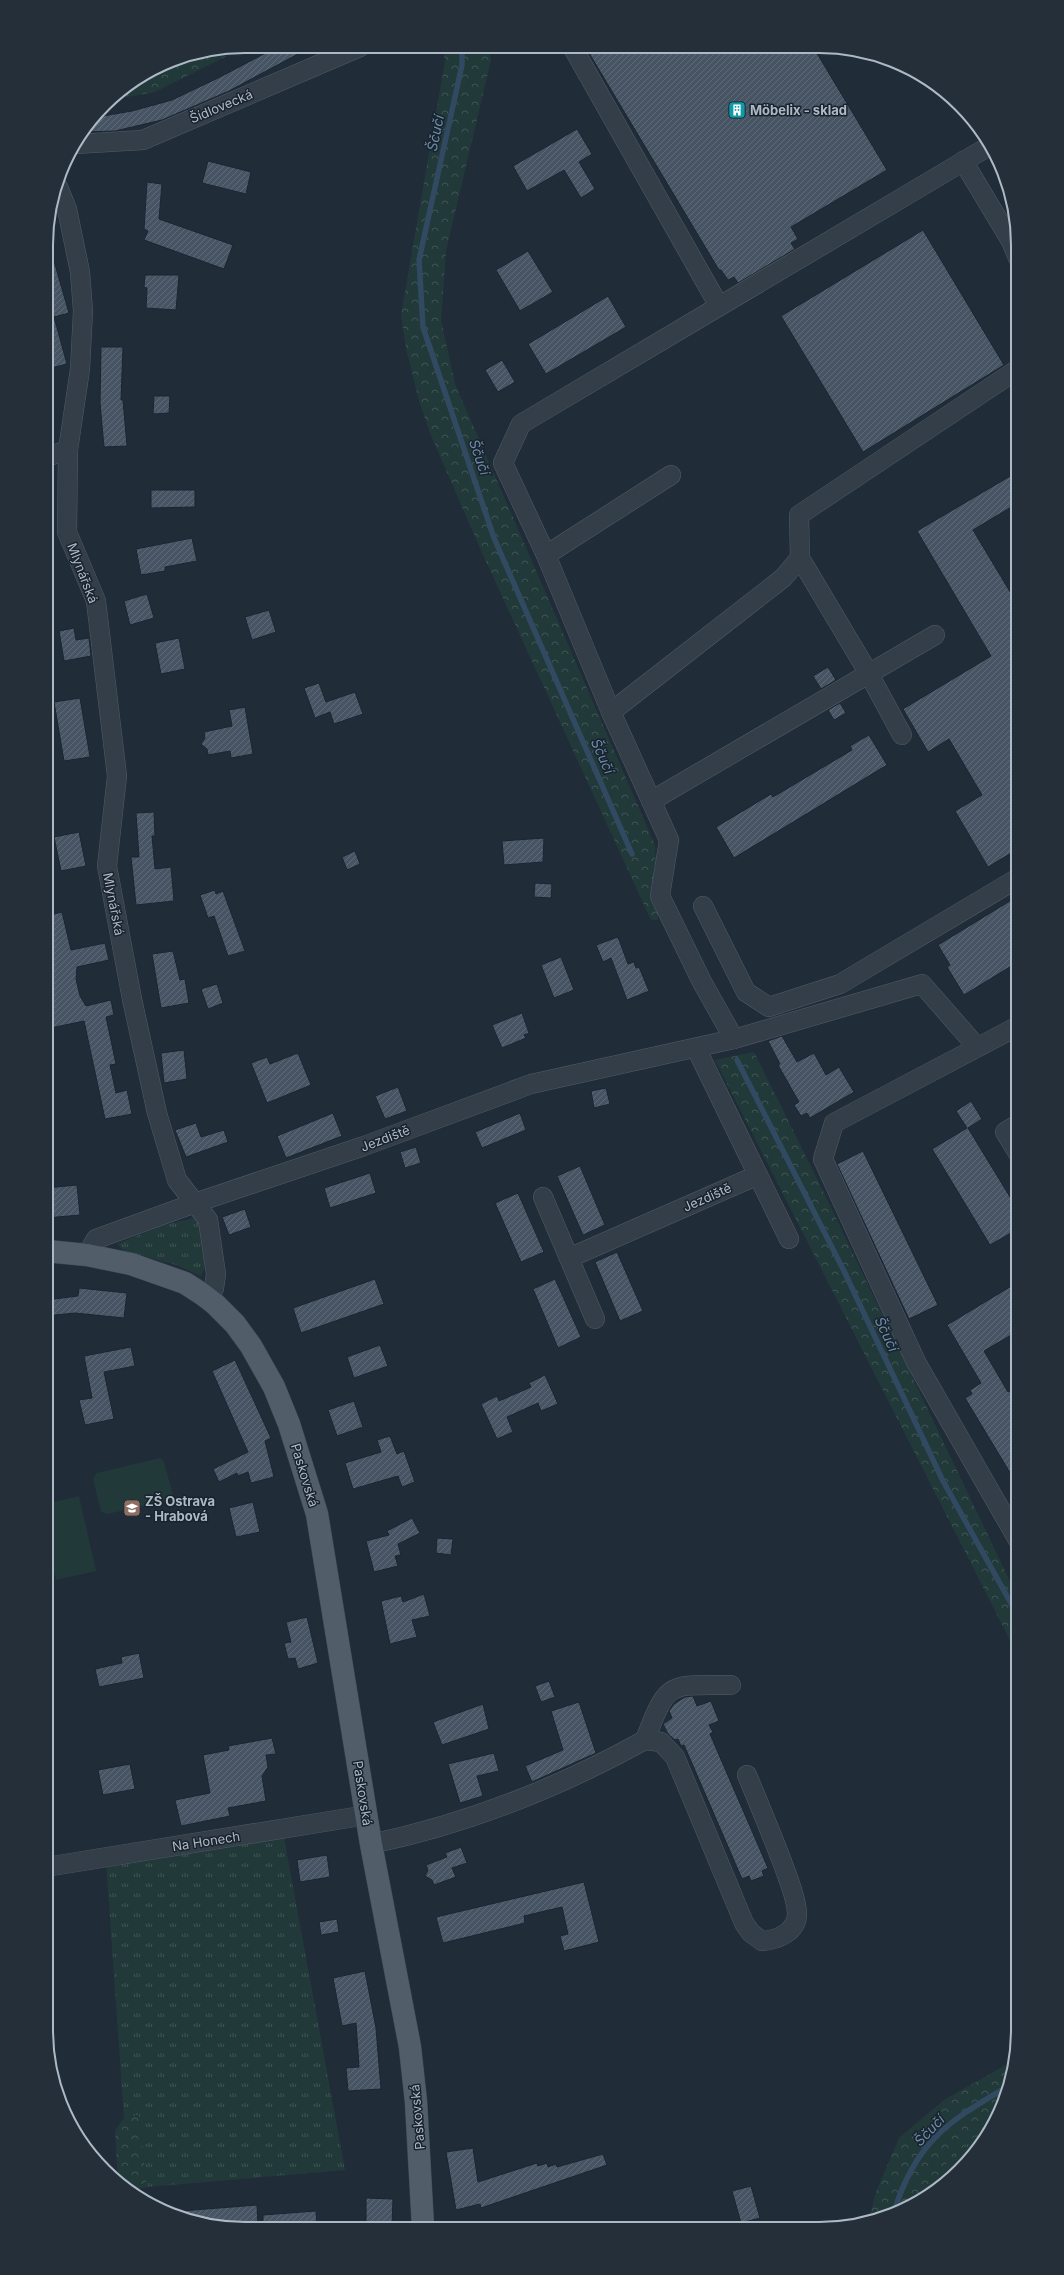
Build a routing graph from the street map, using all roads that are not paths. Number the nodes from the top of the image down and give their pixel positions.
1 (346, 53) edge
2 (576, 53) edge
3 (82, 144) edge
4 (985, 149) edge
5 (963, 161) junction
6 (60, 193) edge
7 (1011, 239) edge
8 (719, 306) junction
9 (1011, 374) edge
10 (68, 450) junction
11 (53, 455) edge
12 (671, 475) dead end
13 (546, 555) junction
14 (800, 558) junction
15 (935, 635) dead end
16 (869, 674) junction
17 (611, 712) junction
18 (902, 735) dead end
19 (651, 801) junction
20 (1011, 882) edge
21 (704, 906) dead end
22 (1011, 1030) edge
23 (734, 1039) junction
24 (696, 1048) junction
25 (977, 1048) junction
26 (1011, 1128) edge
27 (1011, 1142) edge
28 (758, 1175) junction
29 (542, 1197) dead end
30 (195, 1202) junction
31 (789, 1239) dead end
32 (53, 1252) edge
33 (87, 1255) junction
34 (569, 1258) junction
35 (209, 1299) junction
36 (595, 1319) dead end
37 (1011, 1528) edge
38 (731, 1685) dead end
39 (645, 1740) junction
40 (747, 1775) dead end
41 (367, 1815) junction
42 (371, 1844) junction
43 (53, 1866) edge
44 (423, 2222) edge

1 - 3 street, Šídlovecká
2 - 8 street
4 - 5 street
5 - 7 street
5 - 8 street
6 - 10 street, Mlynářská
8 - 13 street
9 - 14 street
10 - 11 street
10 - 30 street, Mlynářská
12 - 13 street
13 - 17 street
14 - 16 street
14 - 17 street
15 - 16 street
16 - 18 street
16 - 19 street
17 - 19 street
19 - 23 street
20 - 21 street
22 - 25 street
23 - 24 street, Jezdiště
23 - 25 street, Jezdiště
24 - 28 street
24 - 30 street, Jezdiště
25 - 37 street
26 - 27 street
28 - 31 street
28 - 34 street, Jezdiště
29 - 34 street
30 - 33 street, Jezdiště
30 - 35 street, Mlynářská
32 - 33 main road, Paskovská
33 - 35 main road, Paskovská
34 - 36 street
35 - 41 main road, Paskovská
38 - 39 street
39 - 40 street
39 - 42 street, Paskovská
41 - 42 main road, Paskovská
41 - 43 street, Na Honech
42 - 44 main road, Paskovská

